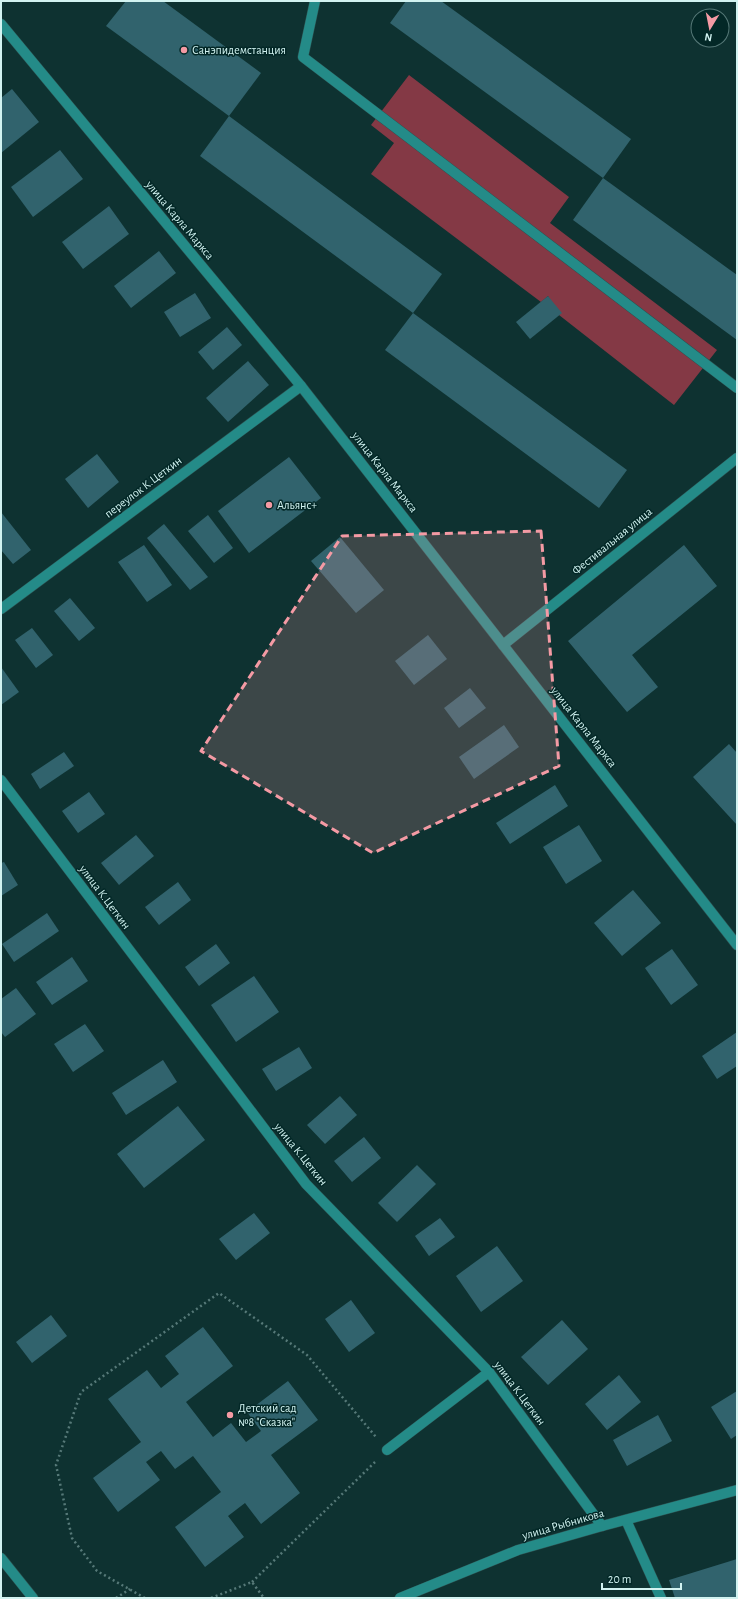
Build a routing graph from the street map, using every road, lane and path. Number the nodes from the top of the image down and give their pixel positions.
1 (315, 1) edge
2 (1, 24) edge
3 (301, 386) junction
4 (737, 388) edge
5 (737, 458) edge
6 (1, 609) edge
7 (503, 645) junction
8 (1, 780) edge
9 (737, 945) edge
10 (489, 1372) junction
11 (387, 1450) junction
12 (737, 1490) edge
13 (626, 1520) junction
14 (602, 1526) junction
15 (1, 1558) edge
16 (252, 1582) junction
17 (130, 1589) junction
18 (34, 1598) edge
19 (116, 1598) edge
20 (145, 1598) edge
21 (211, 1598) edge
22 (264, 1598) edge
23 (400, 1598) edge
24 (661, 1598) edge

1 - 4 street
2 - 3 street, улица Карла Маркса
3 - 6 street, переулок К.Цеткин
3 - 7 street, улица Карла Маркса
5 - 7 street, Фестивальная улица
7 - 9 street, улица Карла Маркса
8 - 10 street, улица К.Цеткин
10 - 11 street
10 - 14 street, улица К.Цеткин
11 - 16 path
11 - 17 path
12 - 13 street, улица Рыбникова
13 - 14 street, улица Рыбникова
13 - 24 street
14 - 23 street, улица Рыбникова
15 - 18 street
16 - 21 path
16 - 22 path
17 - 19 path
17 - 20 path

